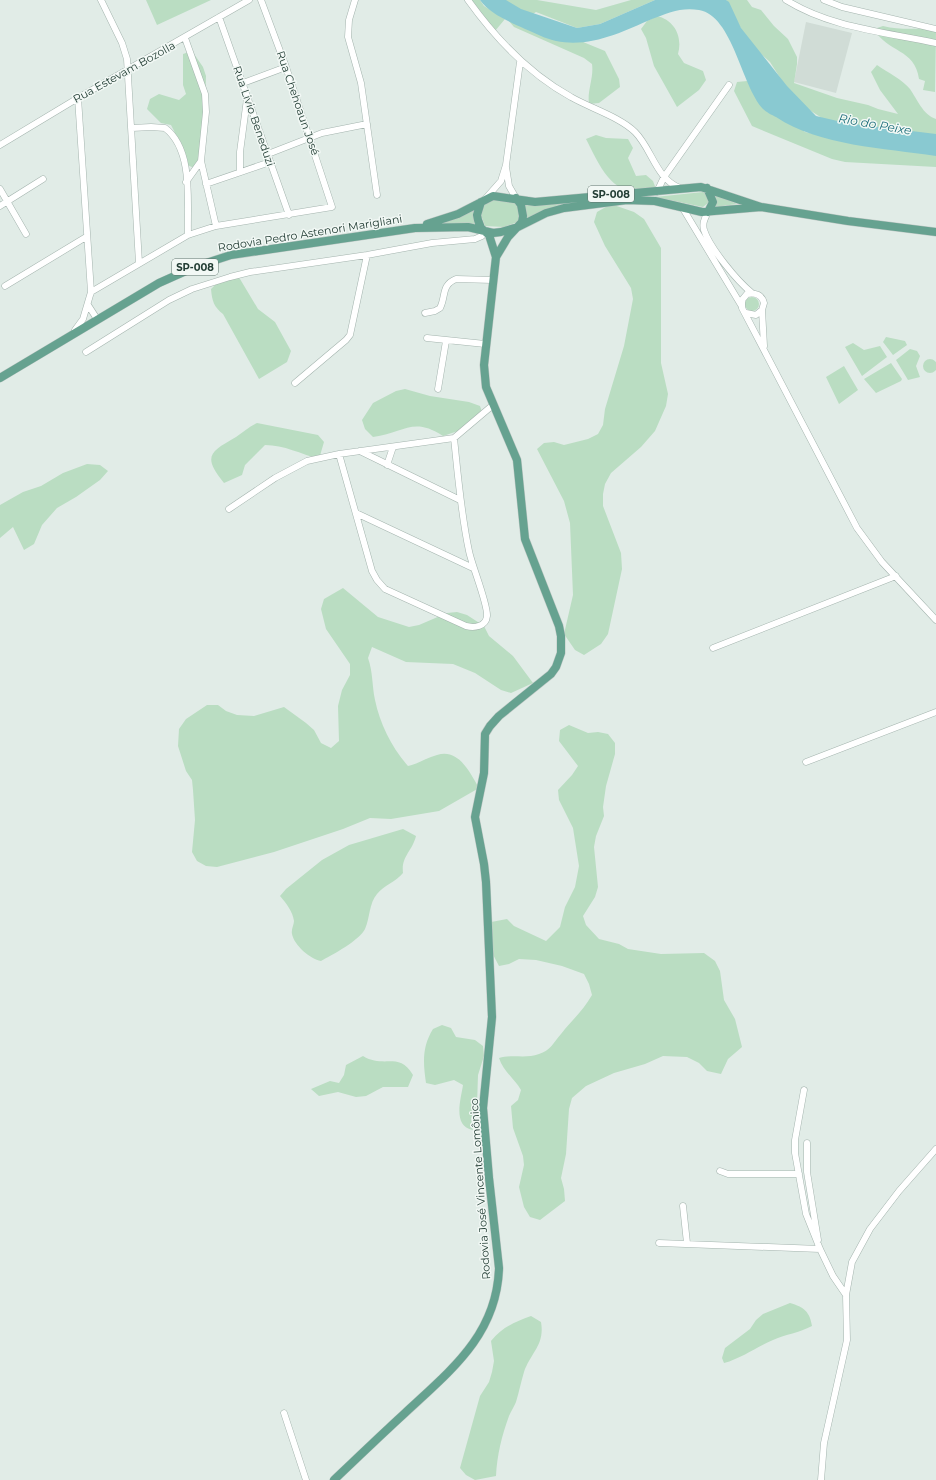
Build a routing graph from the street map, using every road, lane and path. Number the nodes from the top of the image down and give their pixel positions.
1 (101, 0) edge
2 (249, 0) edge
3 (261, 0) edge
4 (355, 0) edge
5 (468, 0) edge
6 (786, 0) edge
7 (824, 0) edge
8 (219, 17) junction
9 (936, 29) edge
10 (185, 38) junction
11 (936, 43) edge
12 (520, 62) junction
13 (286, 68) junction
14 (128, 69) junction
15 (243, 82) junction
16 (729, 85) dead end
17 (78, 98) junction
18 (247, 98) junction
19 (367, 124) junction
20 (132, 128) junction
21 (310, 137) junction
22 (0, 145) edge
23 (268, 154) junction
24 (201, 161) junction
25 (270, 162) junction
26 (506, 165) junction
27 (240, 172) junction
28 (664, 177) junction
29 (43, 179) dead end
30 (186, 182) junction
31 (206, 184) junction
32 (707, 188) junction
33 (0, 189) edge
34 (683, 190) junction
35 (657, 192) junction
36 (377, 195) dead end
37 (516, 198) junction
38 (7, 202) junction
39 (481, 202) junction
40 (0, 206) edge
41 (761, 206) junction
42 (682, 207) junction
43 (708, 212) junction
44 (289, 215) junction
45 (216, 226) junction
46 (518, 227) junction
47 (415, 228) junction
48 (486, 231) junction
49 (936, 232) edge
50 (26, 234) dead end
51 (188, 235) junction
52 (86, 237) junction
53 (367, 255) junction
54 (496, 257) junction
55 (139, 263) junction
56 (493, 280) junction
57 (5, 286) dead end
58 (90, 292) junction
59 (752, 293) junction
60 (741, 304) junction
61 (88, 305) junction
62 (762, 310) junction
63 (425, 313) dead end
64 (746, 313) junction
65 (97, 319) junction
66 (70, 335) junction
67 (427, 338) dead end
68 (446, 341) junction
69 (485, 344) junction
70 (765, 350) junction
71 (86, 352) dead end
72 (0, 378) edge
73 (295, 384) dead end
74 (438, 389) dead end
75 (493, 405) junction
76 (454, 438) junction
77 (394, 447) junction
78 (360, 451) junction
79 (339, 454) junction
80 (387, 465) junction
81 (460, 500) junction
82 (229, 509) dead end
83 (356, 513) junction
84 (473, 568) junction
85 (896, 576) junction
86 (935, 618) edge
87 (714, 648) dead end
88 (936, 712) edge
89 (806, 762) dead end
90 (804, 1090) dead end
91 (807, 1143) dead end
92 (936, 1149) edge
93 (720, 1171) dead end
94 (799, 1174) junction
95 (683, 1206) dead end
96 (659, 1243) dead end
97 (687, 1243) junction
98 (819, 1246) junction
99 (846, 1295) junction
100 (284, 1413) dead end
101 (306, 1480) edge
102 (334, 1480) edge
103 (821, 1480) edge

1 - 14 street
2 - 8 street, Rua Estevam Bozolla
3 - 13 street, Rua Chehoaun José
4 - 19 street
5 - 12 street
6 - 11 street
7 - 9 street
8 - 10 street, Rua Estevam Bozolla
8 - 15 street, Rua Livio Beneduzi
10 - 14 street, Rua Estevam Bozolla
10 - 24 street
12 - 26 street
12 - 28 street
13 - 15 street
13 - 21 street, Rua Chehoaun José
14 - 17 street, Rua Estevam Bozolla
14 - 20 street
15 - 18 street, Rua Livio Beneduzi
16 - 28 street
17 - 22 street, Rua Estevam Bozolla
17 - 52 street
18 - 23 street, Rua Livio Beneduzi
18 - 27 street
19 - 21 street
19 - 36 street
20 - 30 street
20 - 55 street
21 - 23 street
21 - 44 street, Rua Chehoaun José
23 - 25 street, Rua Livio Beneduzi
24 - 30 street
24 - 31 street
25 - 27 street
25 - 44 street, Rua Livio Beneduzi
26 - 37 street
26 - 39 street
27 - 31 street
28 - 34 street
28 - 35 street
29 - 38 street
30 - 51 street
31 - 45 street
32 - 34 main road, SP-008
32 - 41 main road, SP-008
32 - 43 main road
33 - 38 street
34 - 35 main road, SP-008
35 - 37 main road, SP-008
37 - 39 main road, Rodovia Pedro Astenori Marigliani / SP-008
37 - 46 main road
38 - 40 street
38 - 50 street
39 - 47 main road, Rodovia Pedro Astenori Marigliani / SP-008
39 - 48 main road
41 - 43 main road, SP-008
41 - 49 main road, SP-008
42 - 43 main road, SP-008
42 - 46 main road, SP-008
42 - 60 street
43 - 59 street
44 - 45 street
45 - 51 street
46 - 48 main road, Rodovia Pedro Astenori Marigliani / SP-008
46 - 54 main road, Rodovia José Vincente Lomônico
47 - 48 main road, Rodovia Pedro Astenori Marigliani / SP-008
47 - 65 main road, Rodovia Pedro Astenori Marigliani / SP-008
48 - 53 street
48 - 54 main road, Rodovia José Vincente Lomônico
51 - 55 street
52 - 57 street
52 - 58 street
53 - 71 street
53 - 73 street
54 - 56 main road, Rodovia José Vincente Lomônico
55 - 58 street
56 - 63 street
56 - 69 main road, Rodovia José Vincente Lomônico
58 - 61 street
59 - 60 street
59 - 62 street
60 - 64 street
61 - 65 street
61 - 66 street
62 - 64 street
62 - 70 street
64 - 70 street
65 - 66 main road, Rodovia Pedro Astenori Marigliani / SP-008
66 - 72 main road, Rodovia Pedro Astenori Marigliani / SP-008
67 - 68 street
68 - 69 street
68 - 74 street
69 - 75 main road, Rodovia José Vincente Lomônico
70 - 85 street
75 - 76 street
75 - 102 main road, Rodovia José Vincente Lomônico
76 - 77 street
76 - 81 street
77 - 78 street
77 - 80 street
78 - 79 street
78 - 80 street
79 - 82 street
79 - 83 street
80 - 81 street
81 - 84 street
83 - 84 street
83 - 84 street
85 - 86 street
85 - 87 street
88 - 89 street
90 - 94 street
91 - 98 street
92 - 99 street
93 - 94 street
94 - 98 street
95 - 97 street
96 - 97 street
97 - 98 street
98 - 99 street
99 - 103 street
100 - 101 street

